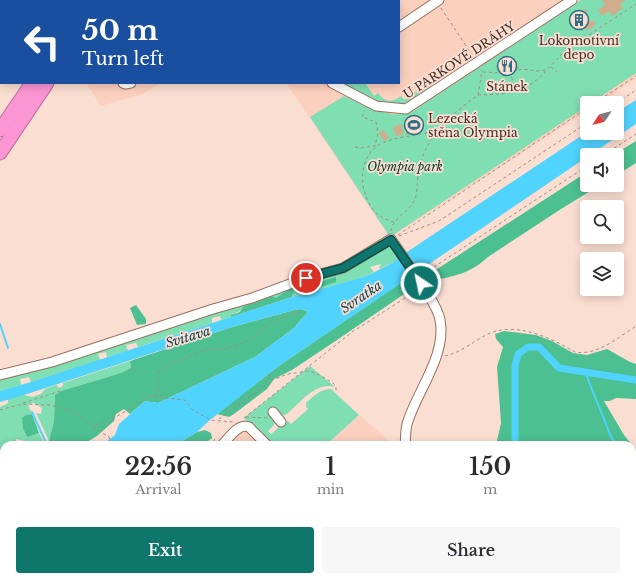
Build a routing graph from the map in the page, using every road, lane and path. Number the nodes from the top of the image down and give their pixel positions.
1 (572, 0) edge
2 (438, 1) edge
3 (636, 4) edge
4 (400, 26) edge
5 (516, 61) dead end
6 (478, 63) junction
7 (550, 66) junction
8 (505, 70) dead end
9 (519, 70) junction
10 (547, 70) junction
11 (482, 71) junction
12 (557, 72) dead end
13 (505, 73) junction
14 (510, 73) junction
15 (636, 76) edge
16 (31, 84) edge
17 (46, 84) edge
18 (334, 84) edge
19 (636, 90) edge
20 (510, 92) junction
21 (478, 95) junction
22 (606, 96) edge
23 (624, 98) edge
24 (580, 113) edge
25 (362, 117) dead end
26 (580, 128) edge
27 (0, 130) edge
28 (438, 130) junction
29 (406, 133) dead end
30 (636, 134) edge
31 (416, 135) junction
32 (375, 146) junction
33 (355, 147) dead end
34 (615, 148) edge
35 (0, 153) edge
36 (580, 171) edge
37 (394, 222) junction
38 (393, 242) junction
39 (422, 286) junction
40 (305, 312) dead end
41 (636, 326) edge
42 (437, 354) junction
43 (300, 372) junction
44 (268, 374) dead end
45 (0, 375) edge
46 (272, 380) junction
47 (336, 390) dead end
48 (60, 391) dead end
49 (154, 397) junction
50 (22, 404) junction
51 (0, 410) edge
52 (245, 417) junction
53 (277, 417) dead end
54 (218, 420) junction
55 (241, 420) dead end
56 (237, 422) dead end
57 (92, 426) junction
58 (221, 440) edge
59 (110, 441) edge
60 (263, 441) edge
61 (405, 441) edge

1 - 6 street, U PARKOVÉ DRÁHY
2 - 4 street
2 - 6 path
3 - 7 path
5 - 9 path
6 - 11 path
6 - 18 street, U PARKOVÉ DRÁHY
7 - 10 path
7 - 12 path
8 - 13 path
9 - 10 path
9 - 14 path
10 - 20 path
11 - 13 path
11 - 21 path
13 - 14 path
14 - 20 path
15 - 22 path
16 - 27 highway
17 - 35 highway
19 - 23 path
20 - 21 path
21 - 28 path
24 - 38 path
25 - 32 path
26 - 38 path
28 - 31 path
28 - 37 path
29 - 31 path
30 - 34 path
31 - 32 path
32 - 33 path
32 - 37 path
36 - 39 path
37 - 38 path
38 - 39 street
38 - 45 street
39 - 42 street
39 - 43 path
40 - 49 path
41 - 42 path
42 - 61 street
43 - 46 path
43 - 47 path
43 - 52 path
44 - 46 path
46 - 54 path
48 - 50 path
49 - 54 path
49 - 57 path
50 - 51 path
50 - 57 path
52 - 53 path
52 - 55 path
54 - 56 path
57 - 59 path
58 - 60 street

